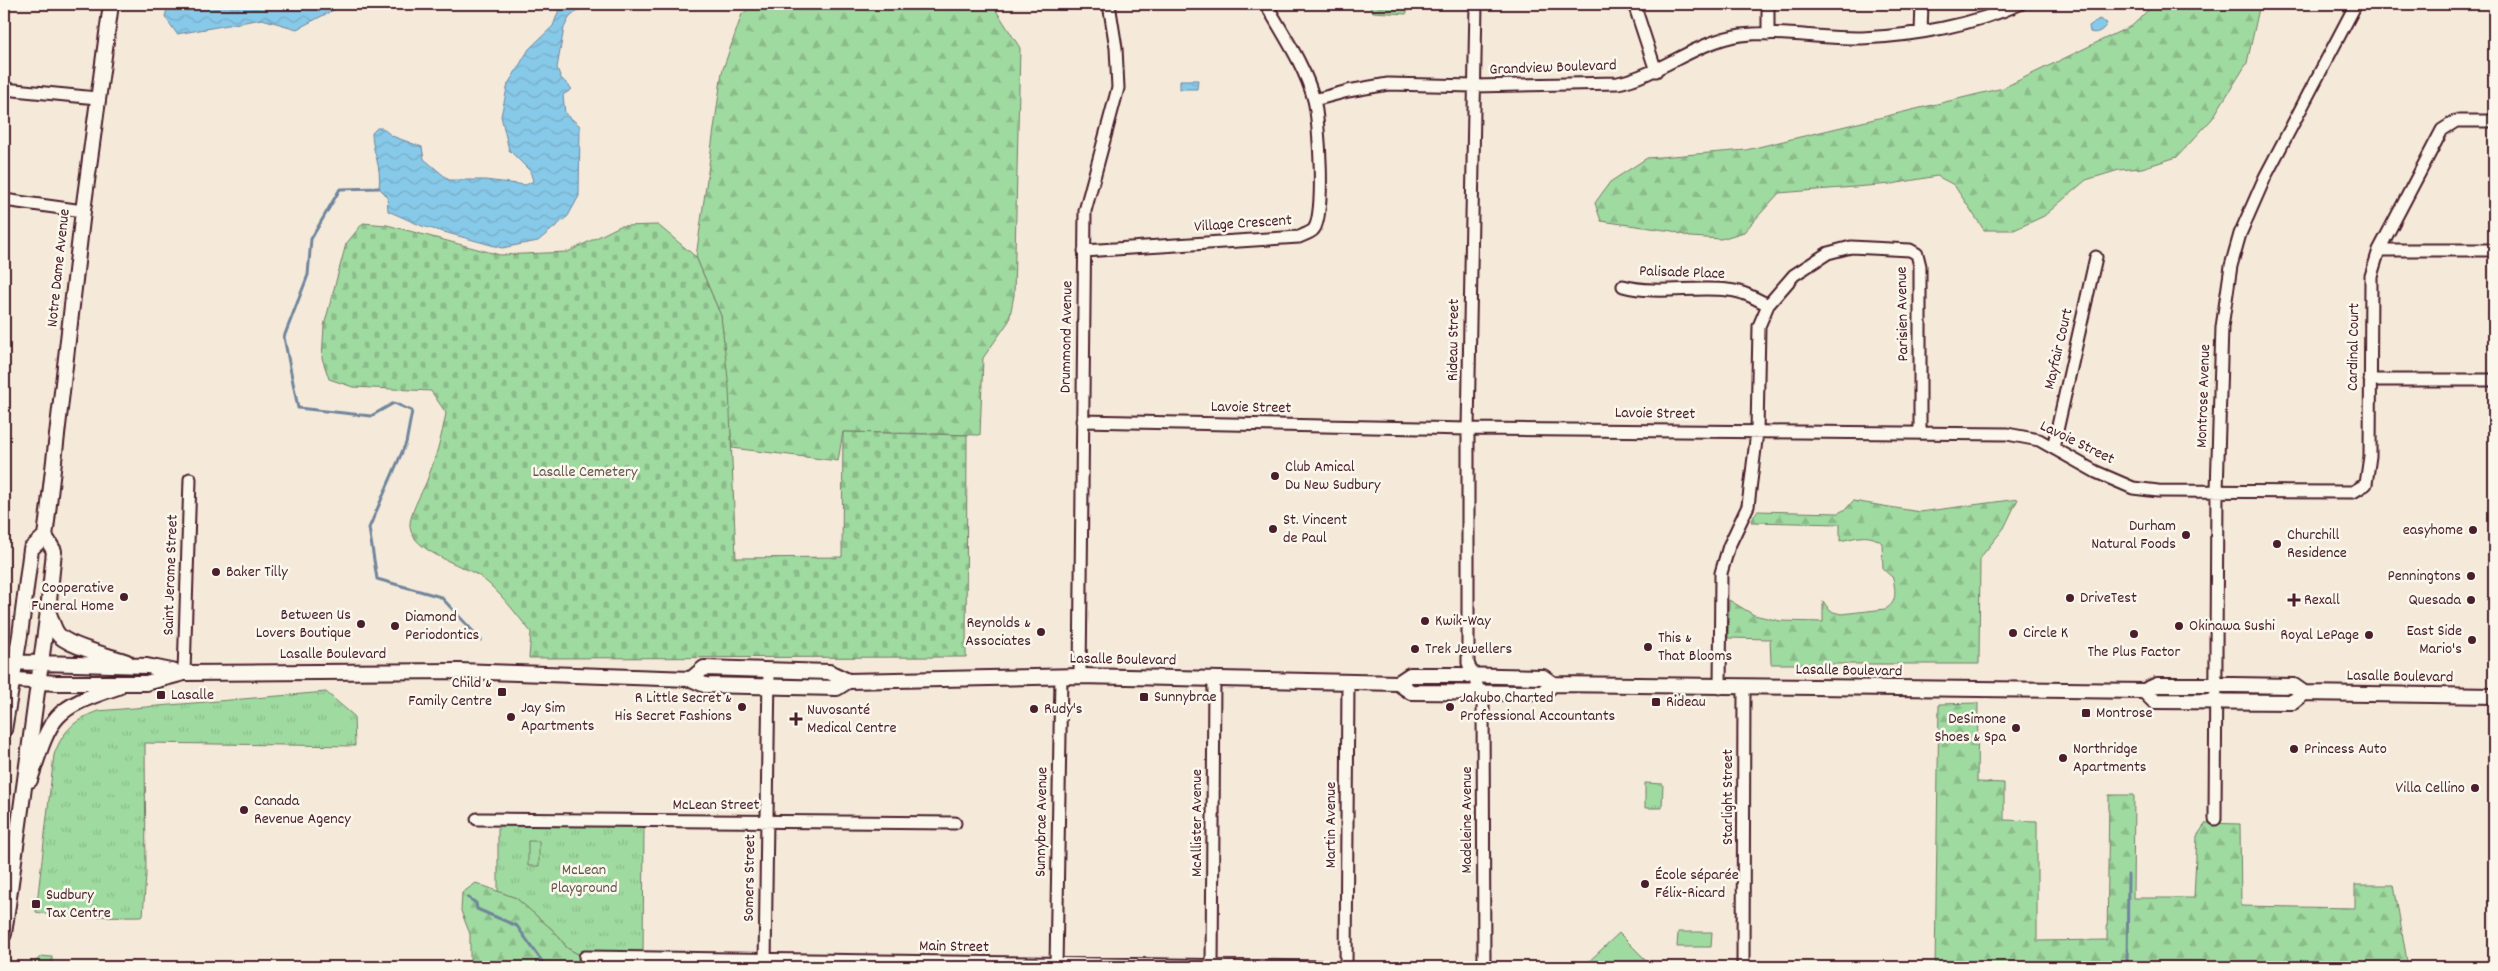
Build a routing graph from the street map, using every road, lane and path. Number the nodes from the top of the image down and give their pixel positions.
1 (111, 4) edge
2 (1109, 4) edge
3 (1266, 4) edge
4 (1476, 4) edge
5 (1634, 4) edge
6 (1768, 4) edge
7 (1922, 4) edge
8 (2020, 4) edge
9 (2356, 4) edge
10 (1922, 32) junction
11 (1768, 34) junction
12 (1656, 70) junction
13 (1474, 86) junction
14 (4, 89) edge
15 (97, 98) junction
16 (1314, 100) junction
17 (2494, 121) edge
18 (4, 200) edge
19 (83, 211) junction
20 (2379, 250) junction
21 (2494, 250) edge
22 (1084, 251) junction
23 (2096, 257) dead end
24 (1623, 286) dead end
25 (1768, 305) junction
26 (2370, 380) junction
27 (2494, 380) edge
28 (1082, 421) junction
29 (1468, 429) junction
30 (1757, 432) junction
31 (1920, 433) junction
32 (2053, 448) junction
33 (190, 478) dead end
34 (2217, 491) junction
35 (45, 536) junction
36 (48, 611) junction
37 (9, 662) edge
38 (40, 663) junction
39 (137, 666) junction
40 (769, 670) junction
41 (184, 673) junction
42 (1472, 675) junction
43 (1061, 676) junction
44 (1080, 676) junction
45 (8, 679) edge
46 (691, 679) junction
47 (1214, 679) junction
48 (848, 681) junction
49 (36, 682) junction
50 (1348, 682) junction
51 (131, 683) junction
52 (1398, 683) junction
53 (1553, 684) junction
54 (2215, 685) junction
55 (769, 687) junction
56 (1720, 688) junction
57 (1744, 688) junction
58 (2144, 691) junction
59 (1480, 693) junction
60 (2304, 694) junction
61 (2494, 696) edge
62 (2215, 702) junction
63 (4, 730) edge
64 (21, 809) junction
65 (476, 819) dead end
66 (2215, 819) dead end
67 (767, 821) junction
68 (955, 823) dead end
69 (4, 934) edge
70 (585, 957) dead end
71 (765, 963) edge
72 (901, 965) edge
73 (1056, 966) edge
74 (1212, 967) edge
75 (1323, 967) edge
76 (1346, 967) edge
77 (1484, 967) edge
78 (1743, 967) edge

1 - 15 main road, Notre Dame Avenue
2 - 22 street, Drummond Avenue
3 - 16 street, Village Crescent
4 - 13 street, Rideau Street
5 - 12 street
6 - 11 street
7 - 10 street
8 - 10 street, Grandview Boulevard
9 - 34 street, Montrose Avenue
10 - 11 street, Grandview Boulevard
11 - 12 street, Grandview Boulevard
12 - 13 street, Grandview Boulevard
13 - 16 street, Grandview Boulevard
13 - 29 street, Rideau Street
14 - 15 street
15 - 19 main road, Notre Dame Avenue
16 - 22 street, Village Crescent
17 - 20 street, Cardinal Court
18 - 19 street
19 - 35 main road, Notre Dame Avenue
20 - 21 street
20 - 26 street, Cardinal Court
22 - 28 street, Drummond Avenue
23 - 32 street, Mayfair Court
24 - 25 street, Palisade Place
25 - 30 street, Parisien Avenue
25 - 31 street, Parisien Avenue
26 - 27 street
26 - 34 street, Cardinal Court
28 - 29 street, Lavoie Street
28 - 44 street, Drummond Avenue
29 - 30 street, Lavoie Street
29 - 42 street, Rideau Street
30 - 31 street, Lavoie Street
30 - 56 street, Parisien Avenue
31 - 32 street, Lavoie Street
32 - 34 street, Lavoie Street
33 - 41 street, Saint Jerome Street
34 - 54 street, Montrose Avenue
35 - 36 main road, Notre Dame Avenue
35 - 37 main road
36 - 38 main road, Notre Dame Avenue
36 - 39 main road
37 - 38 main road, Lasalle Boulevard
37 - 45 main road
38 - 39 main road, Lasalle Boulevard
38 - 49 main road, Notre Dame Avenue
39 - 41 main road, Lasalle Boulevard
40 - 46 main road, Lasalle Boulevard
40 - 48 main road, Lasalle Boulevard
40 - 55 street, Somers Street
41 - 46 main road, Lasalle Boulevard
41 - 51 main road, Lasalle Boulevard
42 - 52 main road, Lasalle Boulevard
42 - 53 main road, Lasalle Boulevard
42 - 59 street, Madeleine Avenue
43 - 44 main road, Lasalle Boulevard
43 - 48 main road, Lasalle Boulevard
43 - 73 street, Sunnybrae Avenue
44 - 47 main road, Lasalle Boulevard
45 - 49 main road, Lasalle Boulevard
45 - 63 main road
46 - 55 main road, Lasalle Boulevard
47 - 50 main road, Lasalle Boulevard
47 - 74 street, McAllister Avenue
48 - 55 main road, Lasalle Boulevard
49 - 51 main road, Lasalle Boulevard
49 - 64 main road, Notre Dame Avenue
50 - 52 main road, Lasalle Boulevard
50 - 76 street, Martin Avenue
51 - 64 main road
52 - 59 main road, Lasalle Boulevard
53 - 56 main road, Lasalle Boulevard
53 - 59 main road, Lasalle Boulevard
54 - 58 main road, Lasalle Boulevard
54 - 60 main road, Lasalle Boulevard
54 - 62 street, Montrose Avenue
55 - 67 street, Somers Street
56 - 57 main road, Lasalle Boulevard
57 - 58 main road, Lasalle Boulevard
57 - 78 street, Starlight Street
58 - 62 main road, Lasalle Boulevard
59 - 77 street, Madeleine Avenue
60 - 61 main road, Lasalle Boulevard
60 - 62 main road, Lasalle Boulevard
62 - 66 street, Montrose Avenue
64 - 69 main road, Notre Dame Avenue
65 - 67 street, McLean Street
67 - 68 street, McLean Street
67 - 71 street, Somers Street
70 - 71 street, Main Street
71 - 72 street, Main Street
72 - 73 street, Main Street
73 - 74 street, Main Street
74 - 75 street, Main Street

